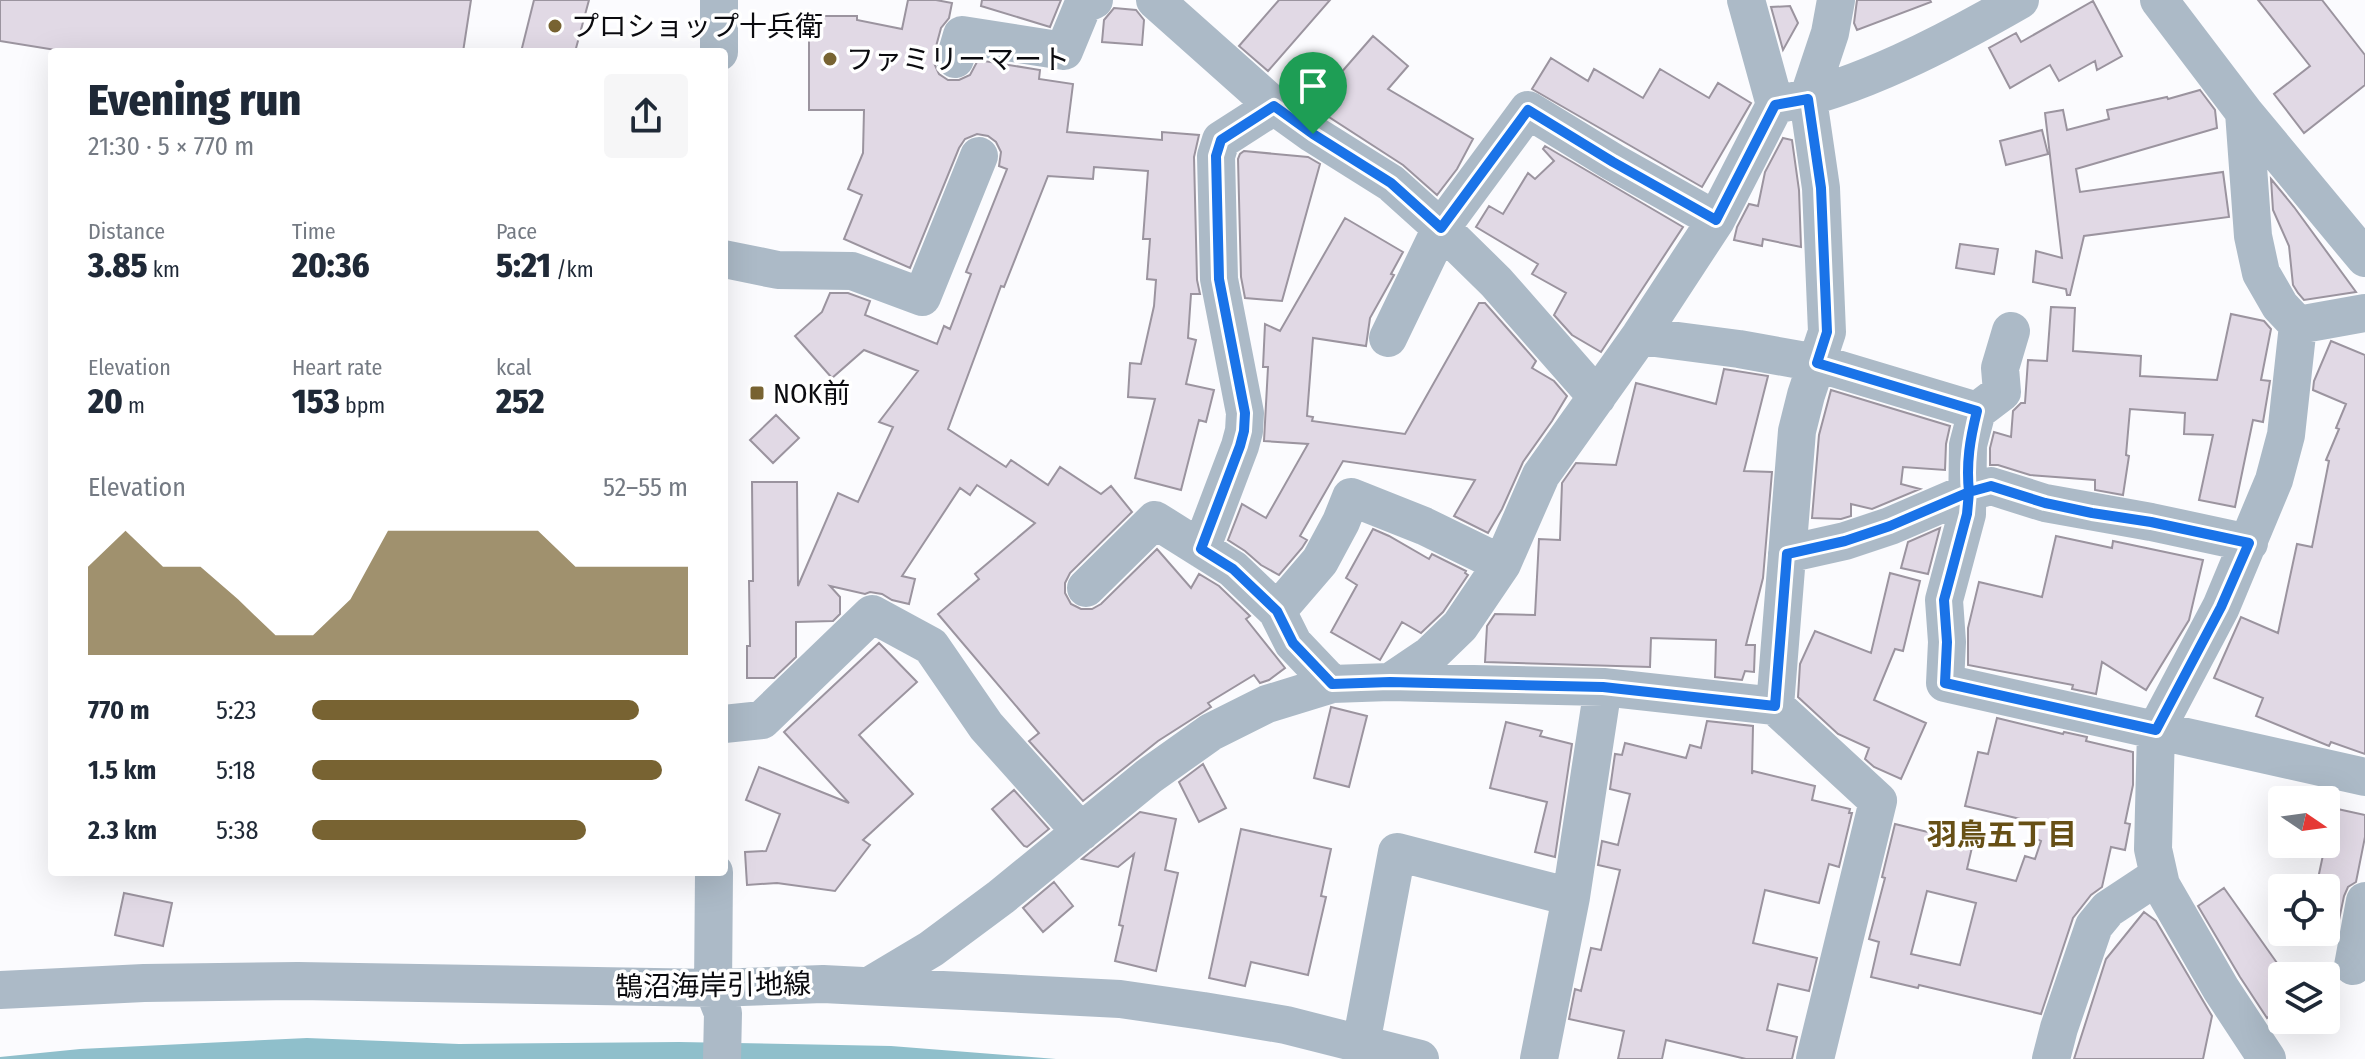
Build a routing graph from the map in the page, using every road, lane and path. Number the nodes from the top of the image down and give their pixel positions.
1 (719, 0) edge
2 (1094, 0) edge
3 (1155, 0) edge
4 (1746, 0) edge
5 (1836, 0) edge
6 (2020, 0) edge
7 (2159, 0) edge
8 (719, 48) edge
9 (955, 59) dead end
10 (1792, 102) junction
11 (1274, 106) junction
12 (2244, 112) junction
13 (979, 156) dead end
14 (1716, 220) junction
15 (1441, 228) junction
16 (2361, 244) edge
17 (728, 260) edge
18 (2365, 313) edge
19 (2298, 325) junction
20 (2011, 331) dead end
21 (1640, 336) junction
22 (1388, 338) dead end
23 (1817, 363) junction
24 (1597, 397) junction
25 (1977, 411) junction
26 (1969, 492) junction
27 (2249, 543) junction
28 (1201, 549) junction
29 (1787, 554) junction
30 (1502, 564) junction
31 (1086, 588) dead end
32 (1277, 611) junction
33 (1390, 682) junction
34 (1332, 684) junction
35 (1603, 687) junction
36 (1775, 706) junction
37 (728, 724) edge
38 (2156, 730) junction
39 (2365, 777) edge
40 (1081, 832) junction
41 (714, 876) edge
42 (2158, 876) junction
43 (1571, 897) junction
44 (2365, 901) edge
45 (2353, 966) dead end
46 (869, 986) junction
47 (713, 988) junction
48 (0, 990) edge
49 (722, 1044) edge
50 (1361, 1044) junction
51 (1420, 1059) edge
52 (1539, 1059) edge
53 (1815, 1059) edge
54 (2051, 1059) edge
55 (2267, 1059) edge

1 - 8 street
2 - 9 street
3 - 11 street
4 - 10 street
5 - 10 street
6 - 10 street
7 - 12 street
10 - 14 street
10 - 23 street
11 - 15 street
11 - 28 street
12 - 16 street
12 - 19 street
13 - 17 street
14 - 15 street
14 - 21 street
15 - 22 street
15 - 24 street
18 - 19 street
19 - 27 street
20 - 25 street
21 - 23 street
21 - 24 street
23 - 25 street
23 - 29 street
24 - 30 street
25 - 26 street
26 - 27 street
26 - 29 street
26 - 38 street
27 - 38 street
28 - 31 street
28 - 32 street
29 - 36 street
30 - 32 street
30 - 33 street
32 - 34 street
33 - 34 street
33 - 35 street
34 - 40 street
35 - 36 street
35 - 43 street
36 - 53 street
37 - 40 street
38 - 39 street
38 - 42 street
40 - 46 street
41 - 47 street
42 - 54 street
42 - 55 street
43 - 50 street
43 - 52 street
44 - 45 street
46 - 47 street, 鵠沼海岸引地線
46 - 50 street, 鵠沼海岸引地線
47 - 48 street, 鵠沼海岸引地線
47 - 49 street
50 - 51 street, 鵠沼海岸引地線

